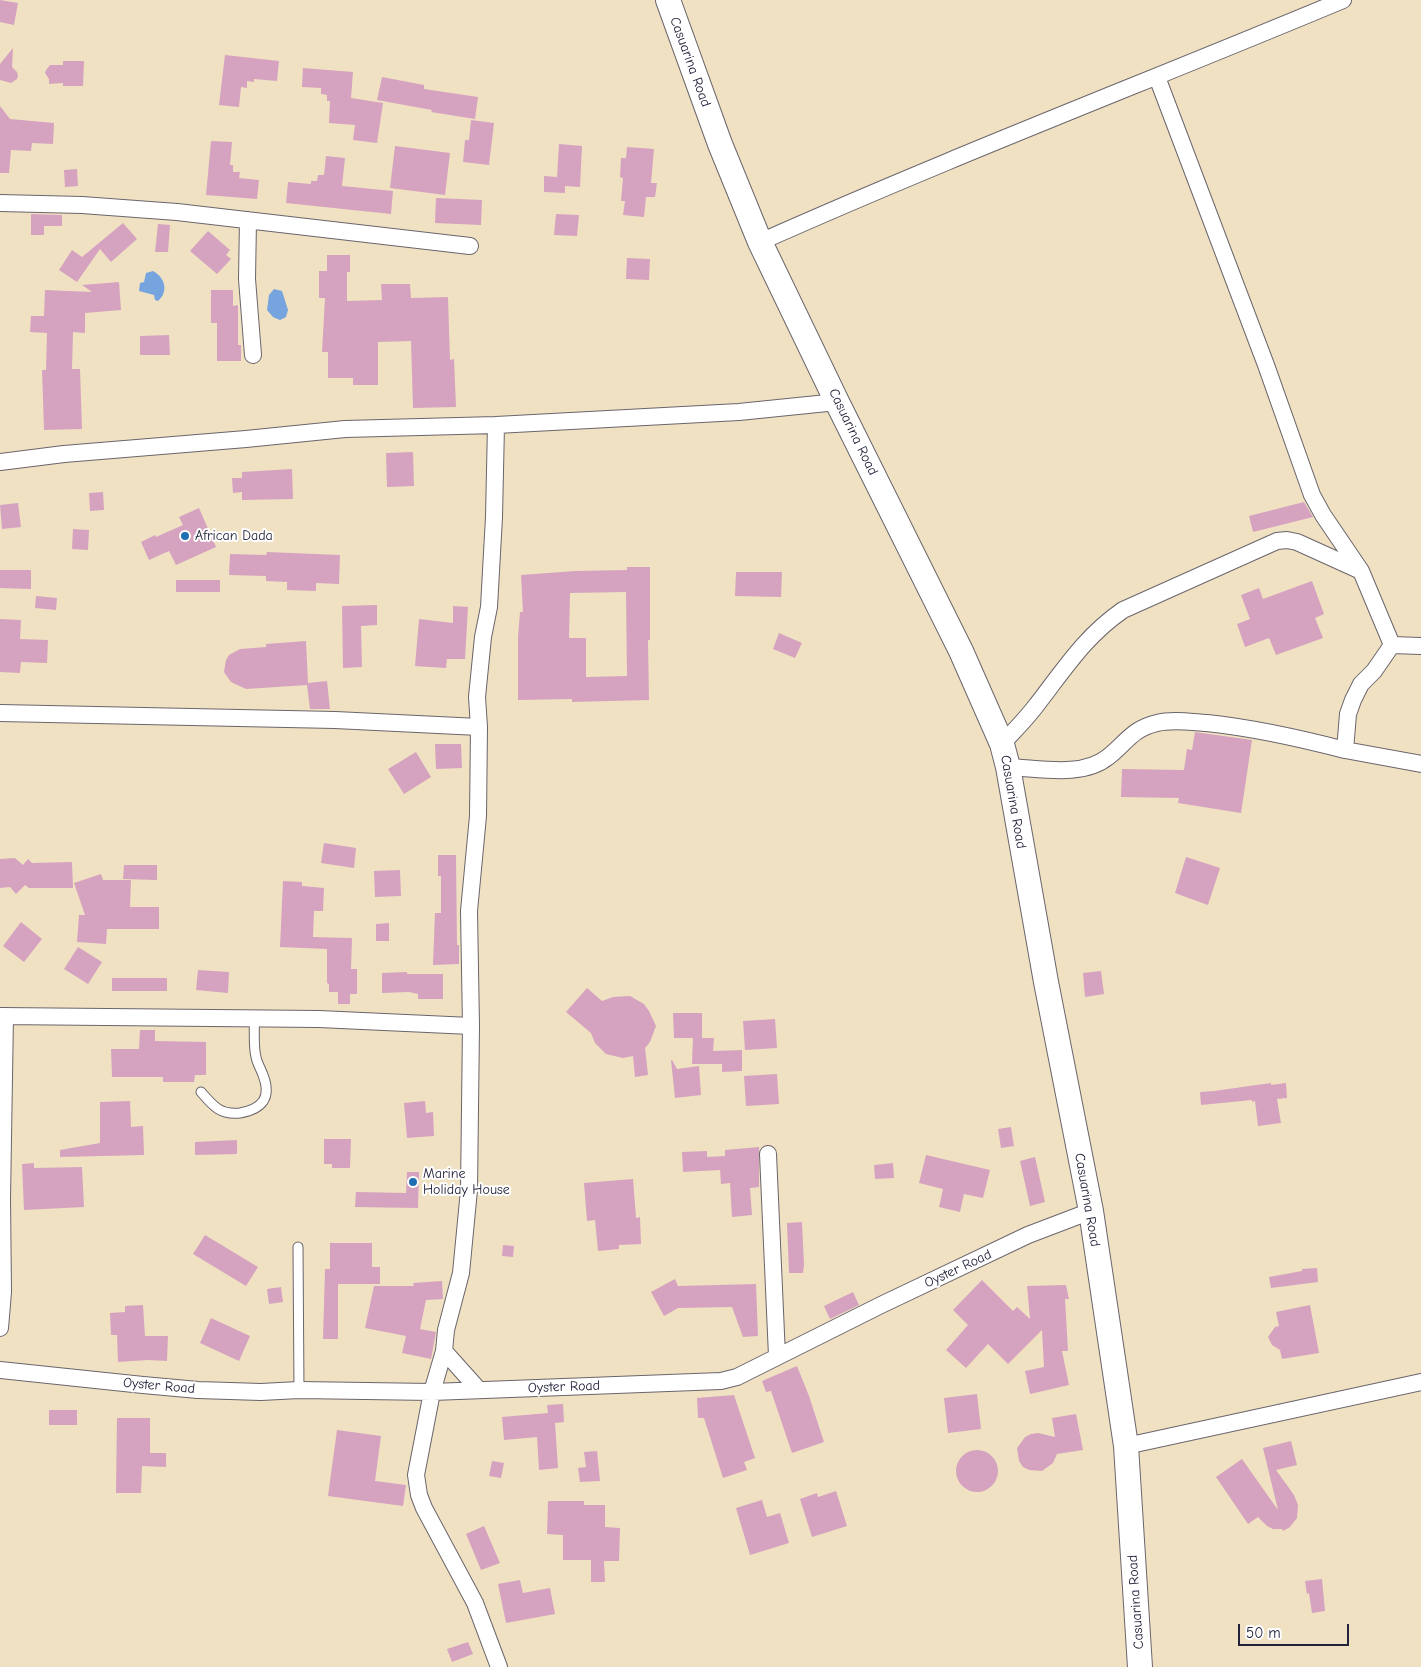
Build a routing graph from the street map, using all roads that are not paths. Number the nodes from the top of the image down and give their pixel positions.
1 (668, 0) edge
2 (1343, 0) edge
3 (1157, 78) junction
4 (0, 203) edge
5 (248, 220) junction
6 (760, 242) junction
7 (470, 246) dead end
8 (253, 355) dead end
9 (837, 402) junction
10 (496, 424) junction
11 (0, 462) edge
12 (1361, 571) junction
13 (1392, 644) junction
14 (1421, 646) edge
15 (0, 714) edge
16 (479, 727) junction
17 (1002, 744) junction
18 (1344, 750) junction
19 (1421, 764) edge
20 (1008, 767) junction
21 (2, 1016) edge
22 (254, 1018) junction
23 (471, 1026) junction
24 (201, 1092) dead end
25 (768, 1154) dead end
26 (1091, 1211) junction
27 (298, 1247) dead end
28 (0, 1328) edge
29 (444, 1351) junction
30 (777, 1356) junction
31 (0, 1370) edge
32 (1421, 1382) edge
33 (299, 1390) junction
34 (480, 1390) junction
35 (432, 1392) junction
36 (1126, 1446) junction
37 (499, 1667) edge
38 (1140, 1667) edge

1 - 6 street, Casuarina Road
2 - 3 street
3 - 6 street
3 - 12 street
4 - 5 street
5 - 7 street
5 - 8 street
6 - 9 street, Casuarina Road
9 - 10 street
9 - 17 street, Casuarina Road
10 - 11 street
10 - 16 street
12 - 13 street
12 - 17 street
13 - 14 street
13 - 18 street
15 - 16 street
16 - 23 street
17 - 20 street, Casuarina Road
18 - 19 street
18 - 20 street
20 - 26 street, Casuarina Road
21 - 22 street
21 - 28 street
22 - 23 street
22 - 24 lane
23 - 29 street
25 - 30 street
26 - 30 street, Oyster Road
26 - 36 street, Casuarina Road
27 - 33 lane
29 - 34 street
29 - 35 street
30 - 34 street, Oyster Road
31 - 33 street, Oyster Road
32 - 36 street
33 - 35 street, Oyster Road
34 - 35 street, Oyster Road
35 - 37 street
36 - 38 street, Casuarina Road

